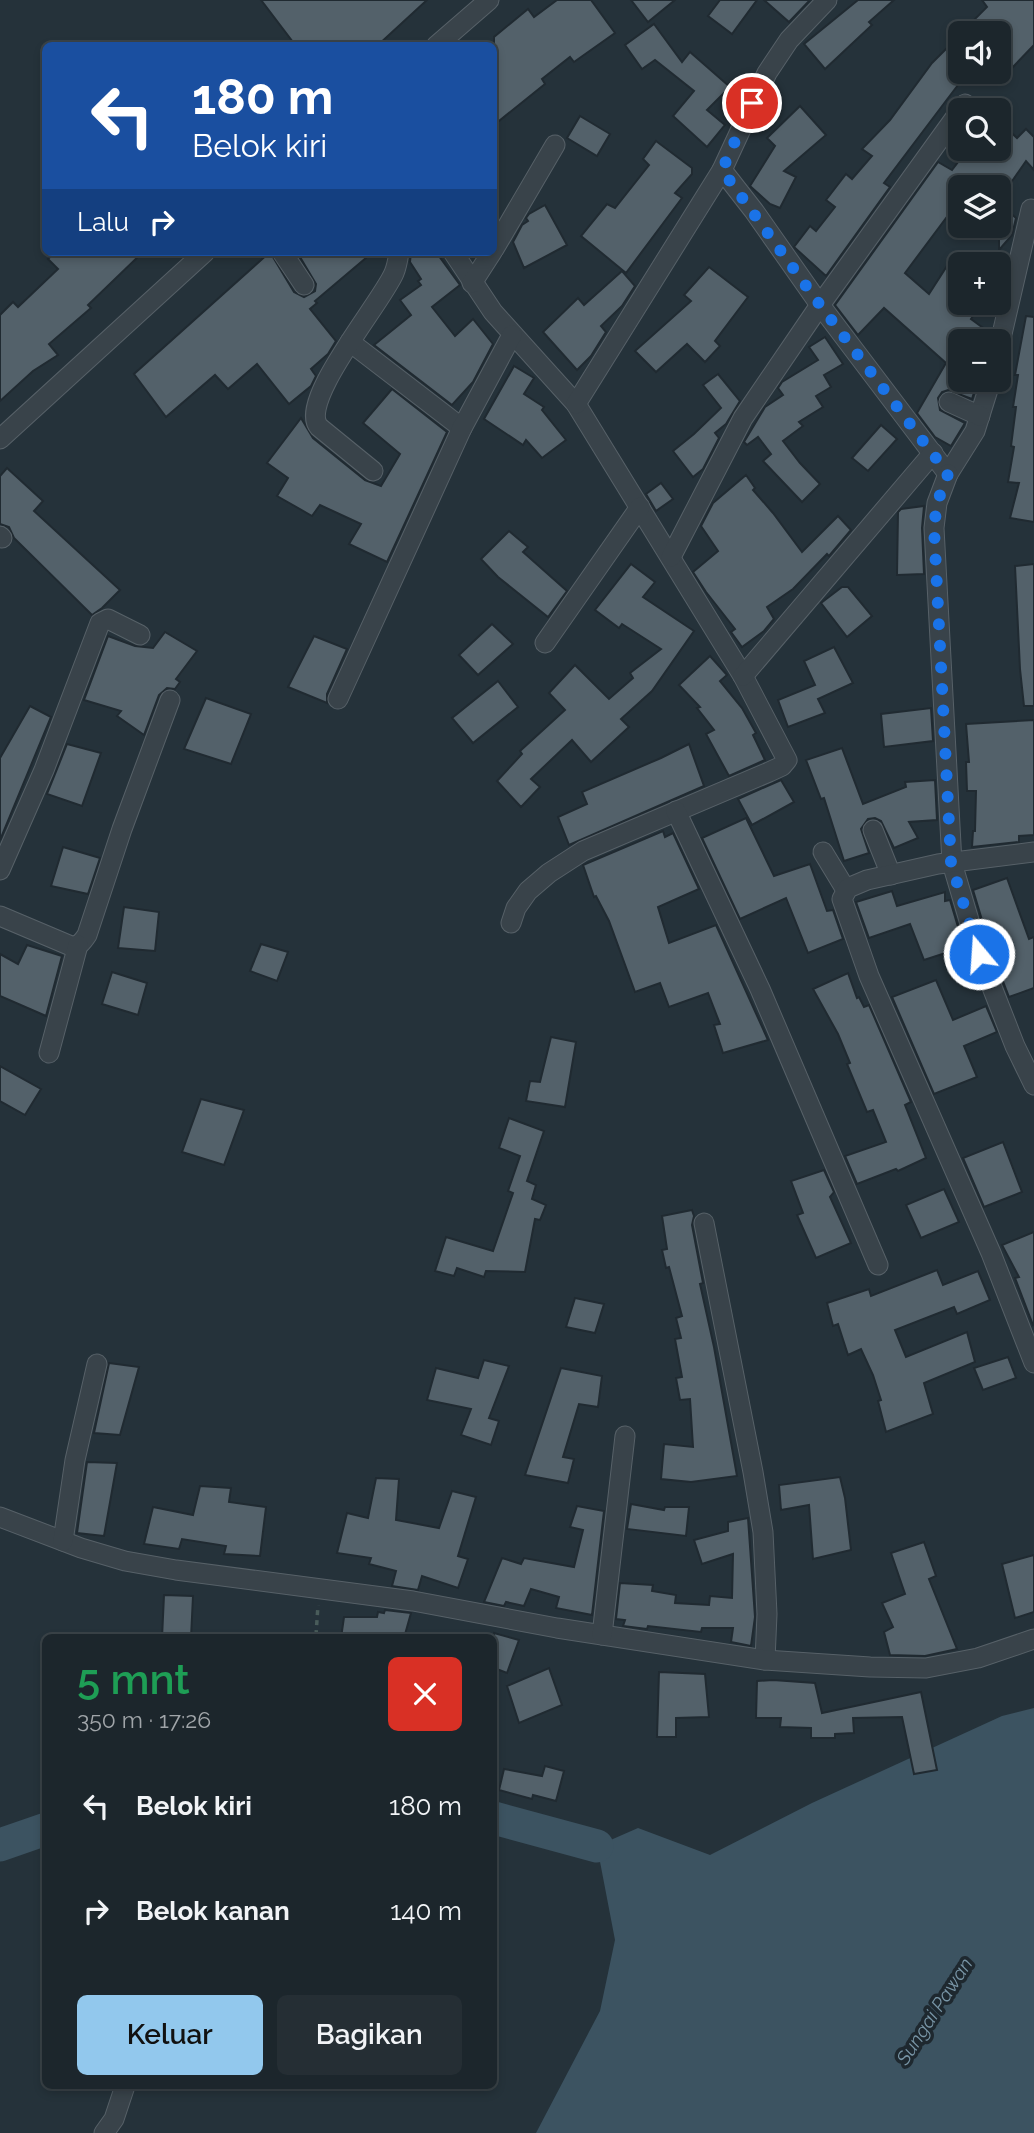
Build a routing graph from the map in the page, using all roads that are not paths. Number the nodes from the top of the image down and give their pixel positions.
1 (489, 0) edge
2 (827, 0) edge
3 (441, 42) edge
4 (948, 128) edge
5 (555, 145) dead end
6 (722, 170) junction
7 (1031, 209) dead end
8 (497, 244) edge
9 (201, 256) edge
10 (285, 256) edge
11 (398, 256) edge
12 (455, 256) edge
13 (490, 256) edge
14 (472, 283) junction
15 (304, 285) dead end
16 (820, 305) junction
17 (1003, 329) edge
18 (512, 335) junction
19 (350, 342) junction
20 (987, 392) edge
21 (949, 402) dead end
22 (576, 404) junction
23 (980, 416) junction
24 (462, 428) junction
25 (0, 439) edge
26 (933, 453) junction
27 (373, 471) dead end
28 (948, 474) junction
29 (640, 507) junction
30 (671, 557) junction
31 (139, 635) dead end
32 (545, 643) dead end
33 (743, 676) junction
34 (338, 699) dead end
35 (170, 700) dead end
36 (676, 811) junction
37 (873, 830) dead end
38 (823, 852) dead end
39 (1034, 852) edge
40 (951, 863) junction
41 (0, 870) edge
42 (891, 875) junction
43 (846, 890) junction
44 (0, 916) edge
45 (511, 923) dead end
46 (78, 945) junction
47 (49, 1053) dead end
48 (1034, 1085) edge
49 (705, 1223) dead end
50 (877, 1265) dead end
51 (1034, 1363) edge
52 (97, 1364) dead end
53 (625, 1437) dead end
54 (0, 1517) edge
55 (63, 1541) junction
56 (602, 1635) junction
57 (1034, 1639) edge
58 (765, 1660) junction
59 (124, 2089) edge
60 (104, 2133) edge

1 - 3 street
2 - 6 street
4 - 16 street
5 - 8 street
6 - 16 street
6 - 22 street
7 - 17 street
9 - 25 street
10 - 15 street
11 - 19 street
12 - 14 street
13 - 14 street
14 - 18 street
16 - 26 street
16 - 30 street
18 - 22 street
18 - 24 street
19 - 24 street
19 - 27 street
20 - 23 street
21 - 23 street
22 - 29 street
23 - 28 street
24 - 34 street
26 - 28 street
26 - 33 street
28 - 40 street
29 - 30 street
29 - 32 street
30 - 33 street
31 - 41 street
33 - 36 street
35 - 46 street
36 - 45 street
36 - 50 street
37 - 42 street
38 - 43 street
39 - 40 street
40 - 42 street
40 - 48 street
42 - 43 street
43 - 51 street
44 - 46 street
46 - 47 street
49 - 58 street
52 - 55 street
53 - 56 street
54 - 55 street
55 - 56 street
56 - 58 street
57 - 58 street
59 - 60 street

